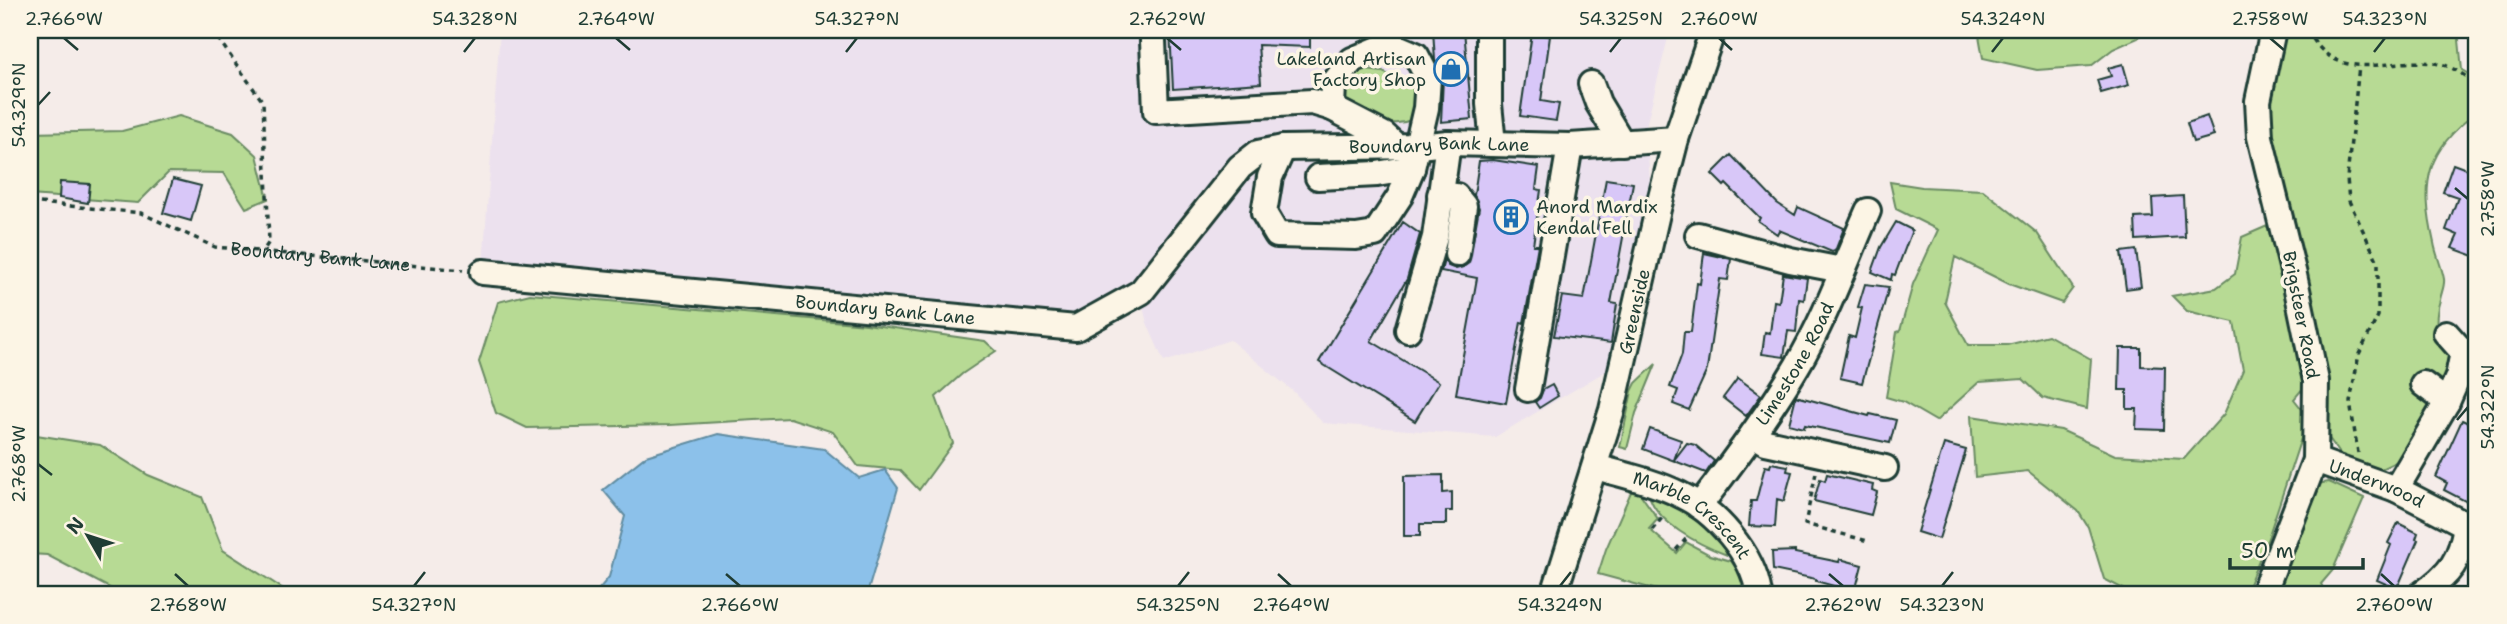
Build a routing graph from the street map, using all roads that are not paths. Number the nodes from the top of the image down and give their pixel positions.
1 (1713, 30) edge
2 (2273, 30) edge
3 (1489, 36) dead end
4 (1153, 41) dead end
5 (1591, 85) dead end
6 (1332, 108) junction
7 (1676, 139) junction
8 (1448, 143) junction
9 (1622, 143) junction
10 (1493, 144) junction
11 (1570, 146) junction
12 (1283, 148) junction
13 (1408, 153) junction
14 (1318, 177) dead end
15 (1440, 195) junction
16 (1868, 211) dead end
17 (1698, 235) dead end
18 (1457, 254) dead end
19 (1842, 270) junction
20 (483, 272) road end
21 (1408, 330) dead end
22 (2446, 333) dead end
23 (2423, 384) dead end
24 (1528, 389) dead end
25 (2447, 402) junction
26 (1753, 434) junction
27 (2315, 460) junction
28 (1596, 467) junction
29 (1885, 468) dead end
30 (2396, 489) junction
31 (1699, 506) junction
32 (2472, 527) edge
33 (1554, 594) edge
34 (1759, 594) edge
35 (2263, 594) edge
36 (2422, 594) edge

1 - 7 street, Greenside
2 - 27 street, Brigsteer Road
3 - 10 street
4 - 6 street
5 - 9 street
6 - 13 street
6 - 13 street
7 - 9 street, Boundary Bank Lane
7 - 28 street, Greenside
8 - 10 street, Boundary Bank Lane
8 - 13 street, Boundary Bank Lane
8 - 15 street
9 - 11 street, Boundary Bank Lane
10 - 11 street, Boundary Bank Lane
11 - 24 street
12 - 13 street, Boundary Bank Lane
12 - 13 street
12 - 20 street, Boundary Bank Lane
13 - 14 street
15 - 18 street
15 - 21 street
16 - 19 street, Limestone Road
17 - 19 street
19 - 26 street, Limestone Road
22 - 25 street
23 - 25 street
25 - 30 street
26 - 29 street
26 - 31 street, Limestone Road
27 - 30 street, Underwood
27 - 35 street, Brigsteer Road
28 - 31 street, Marble Crescent
28 - 33 street, Greenside
30 - 32 street, Underwood
31 - 34 street, Marble Crescent
32 - 36 street

